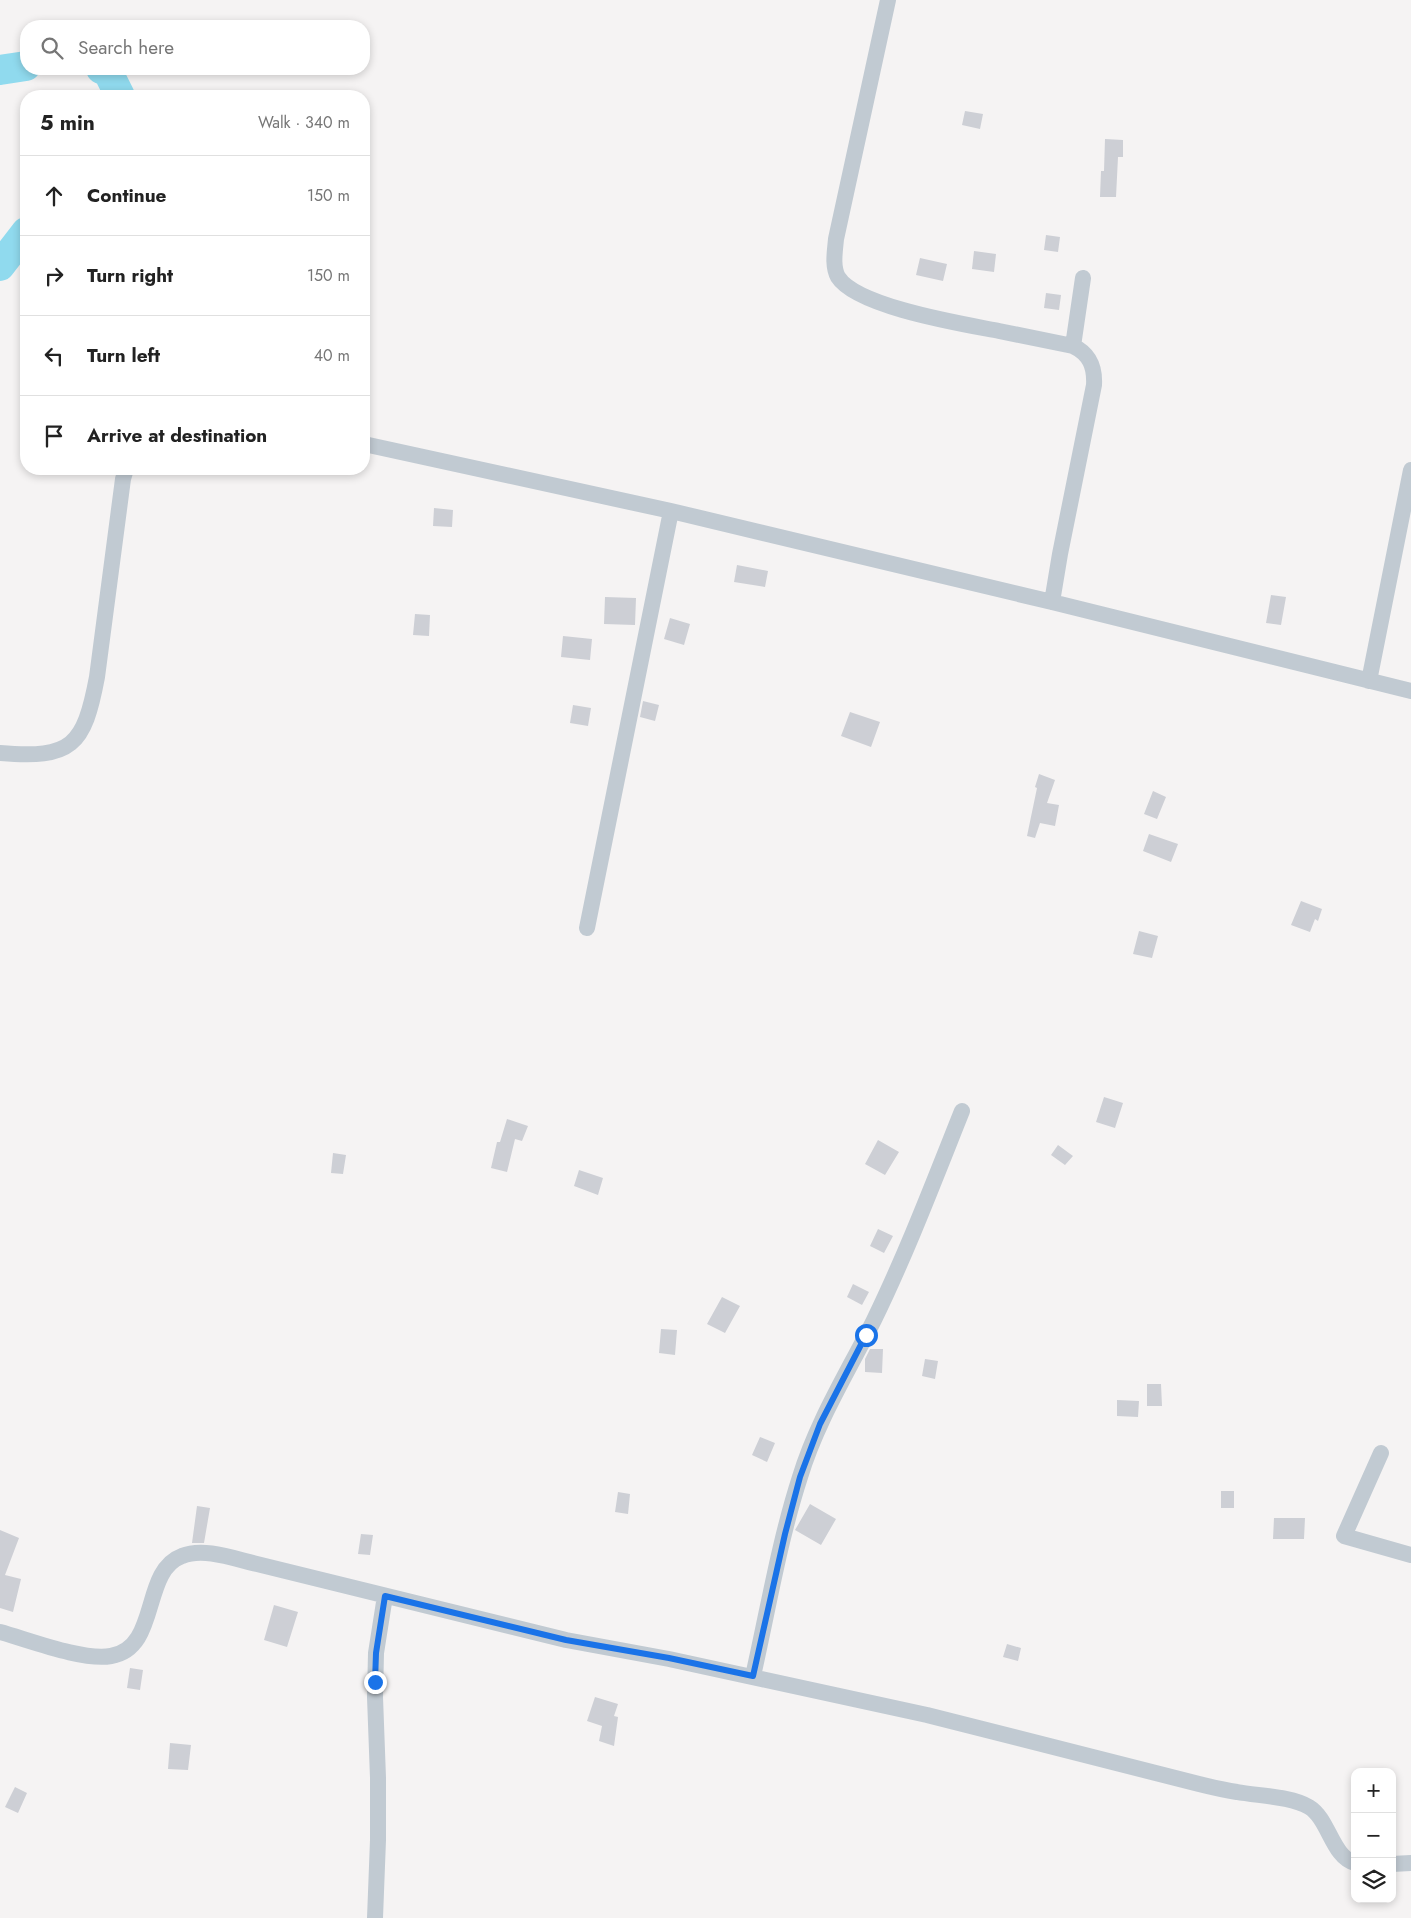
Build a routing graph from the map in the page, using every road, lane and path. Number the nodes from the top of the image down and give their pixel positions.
1 (888, 0) edge
2 (1083, 278) dead end
3 (1074, 346) junction
4 (370, 445) edge
5 (1411, 470) edge
6 (124, 475) edge
7 (671, 511) junction
8 (1052, 602) junction
9 (1370, 681) junction
10 (1411, 691) edge
11 (0, 753) edge
12 (587, 928) dead end
13 (962, 1111) dead end
14 (1381, 1453) dead end
15 (1411, 1555) edge
16 (385, 1596) junction
17 (0, 1632) edge
18 (753, 1676) junction
19 (1351, 1862) edge
20 (1411, 1863) edge
21 (1396, 1864) edge
22 (375, 1918) edge

1 - 3 street
2 - 3 street
3 - 8 street
4 - 7 street
5 - 9 street
6 - 11 street
7 - 8 street
7 - 12 street
8 - 9 street
9 - 10 street
13 - 18 street
14 - 15 street
16 - 17 street
16 - 18 street
16 - 22 street
18 - 19 street
20 - 21 street

